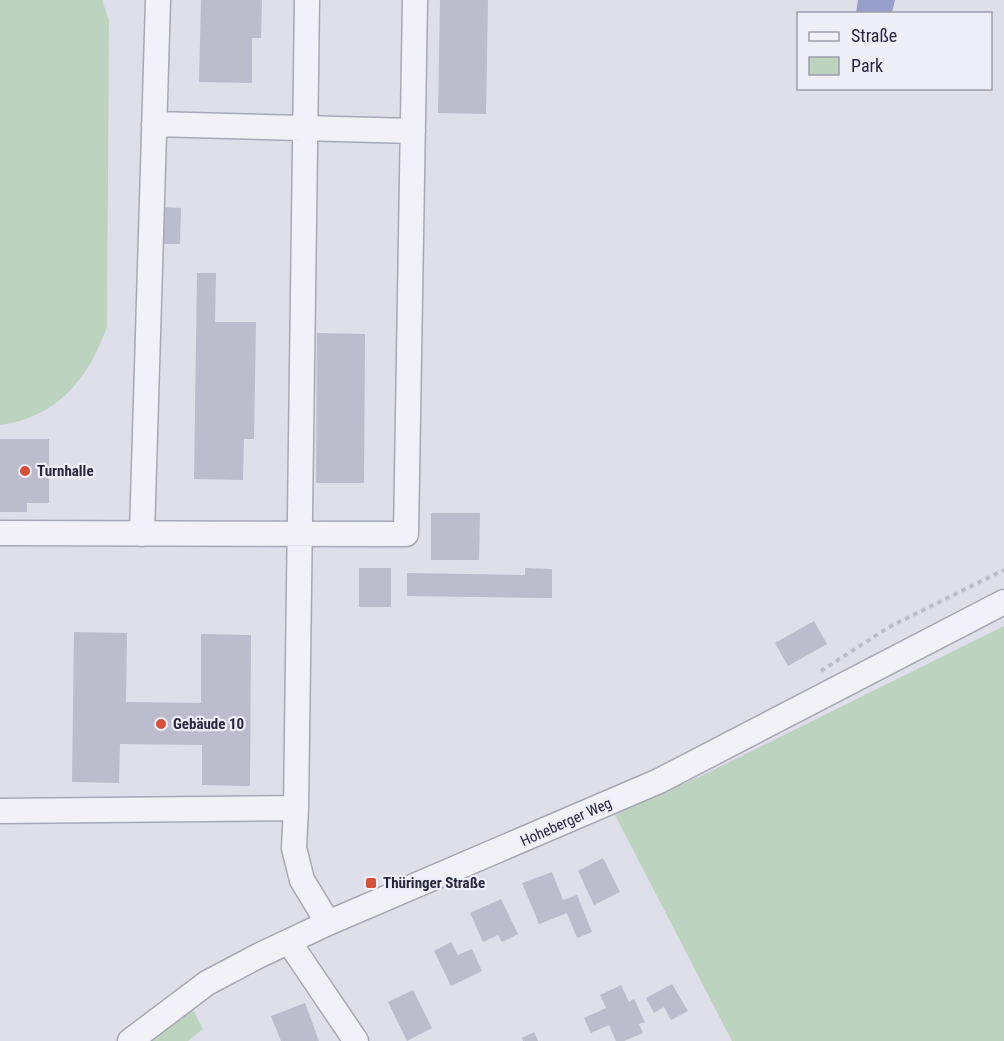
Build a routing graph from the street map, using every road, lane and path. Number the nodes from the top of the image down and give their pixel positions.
1 (158, 0) edge
2 (307, 0) edge
3 (415, 0) edge
4 (154, 124) junction
5 (303, 128) junction
6 (412, 131) junction
7 (0, 533) edge
8 (142, 534) junction
9 (299, 534) junction
10 (1004, 602) edge
11 (296, 808) junction
12 (0, 811) edge
13 (327, 923) junction
14 (289, 942) junction
15 (130, 1041) edge
16 (356, 1041) edge

1 - 4 street
2 - 5 street
3 - 6 street
4 - 5 street
4 - 8 street
5 - 6 street
5 - 9 street
6 - 9 street
7 - 8 street
8 - 9 street
9 - 11 street
10 - 13 street, Hoheberger Weg
11 - 12 street
11 - 13 street
13 - 14 street, Hoheberger Weg
14 - 15 street, Hoheberger Weg
14 - 16 street

